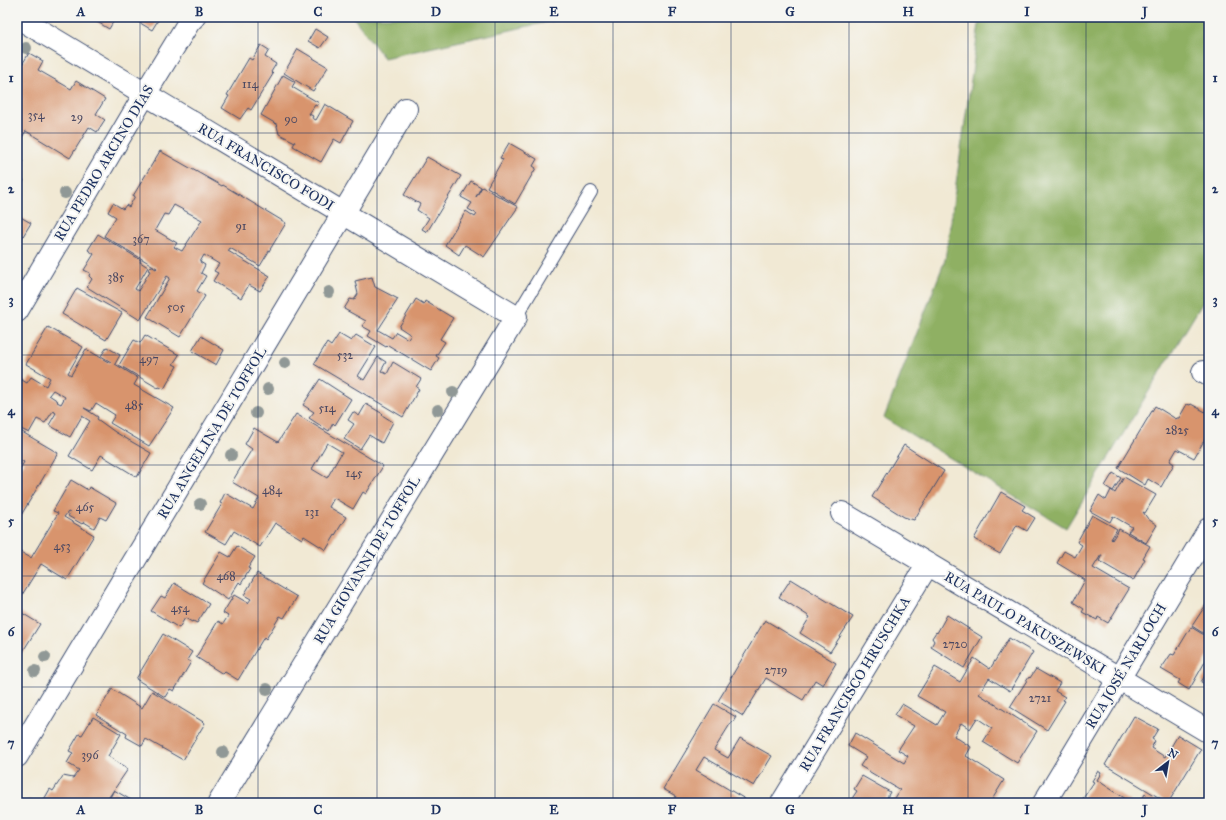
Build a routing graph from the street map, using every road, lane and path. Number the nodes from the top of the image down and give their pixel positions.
1 (17, 17) edge
2 (194, 17) edge
3 (145, 94) junction
4 (406, 109) dead end
5 (591, 192) dead end
6 (344, 214) junction
7 (17, 311) edge
8 (516, 317) junction
9 (842, 513) dead end
10 (1209, 529) edge
11 (928, 564) junction
12 (1118, 679) junction
13 (1209, 732) edge
14 (17, 756) edge
15 (219, 803) edge
16 (782, 803) edge
17 (1044, 803) edge

1 - 3 street, RUA FRANCISCO FODI
2 - 3 street, RUA PEDRO ARCINO DIAS
3 - 6 street, RUA FRANCISCO FODI
3 - 7 street, RUA PEDRO ARCINO DIAS
4 - 6 street, RUA ANGELINA DE TOFFOL
5 - 8 lane
6 - 8 street, RUA FRANCISCO FODI
6 - 14 street, RUA ANGELINA DE TOFFOL
8 - 15 street, RUA GIOVANNI DE TOFFOL
9 - 11 street, RUA PAULO PAKUSZEWSKI
10 - 12 street, RUA JOSÉ NARLOCH
11 - 12 street, RUA PAULO PAKUSZEWSKI
11 - 16 street, RUA FRANCISCO HRUSCHKA
12 - 13 street, RUA PAULO PAKUSZEWSKI
12 - 17 street, RUA JOSÉ NARLOCH

